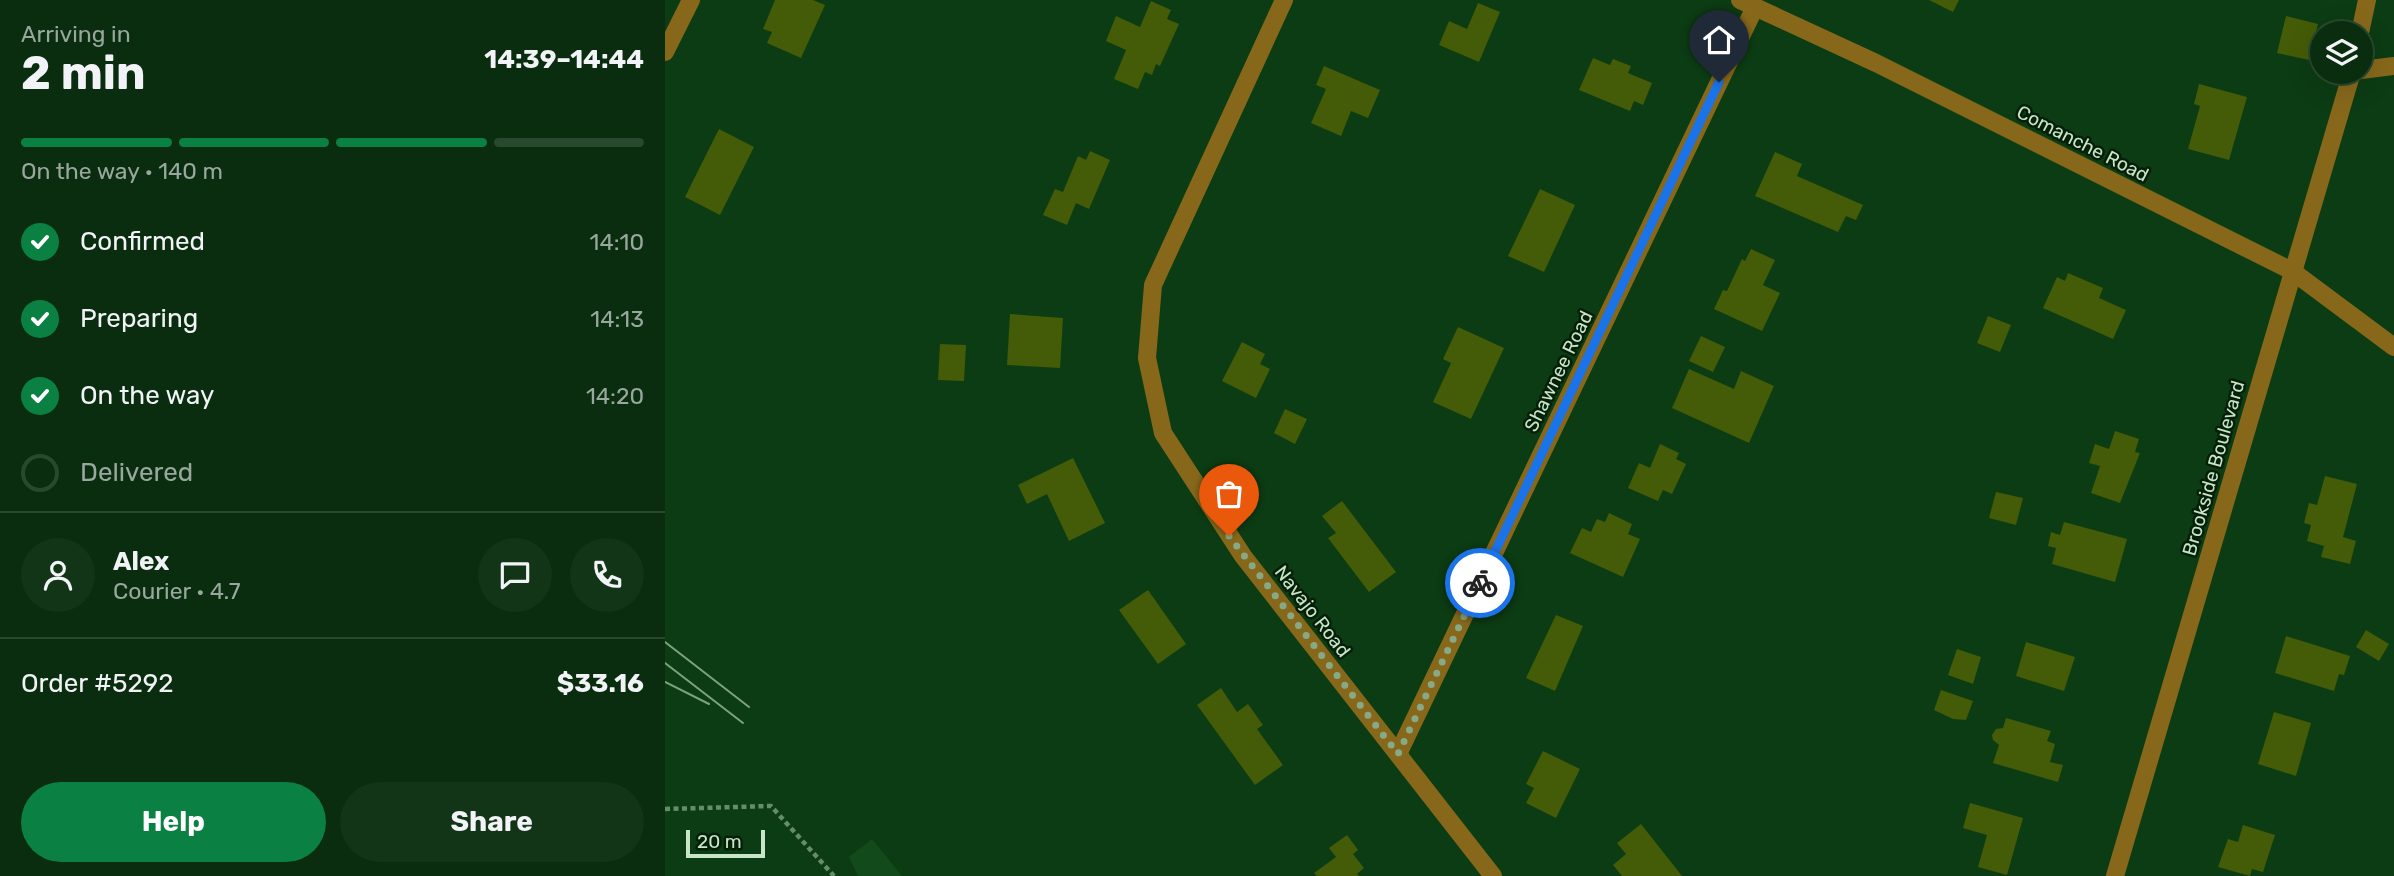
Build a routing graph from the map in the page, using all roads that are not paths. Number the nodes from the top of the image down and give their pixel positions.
1 (691, 0) edge
2 (1284, 0) edge
3 (2367, 0) edge
4 (1748, 4) edge
5 (2363, 21) edge
6 (665, 52) edge
7 (2394, 66) edge
8 (2373, 69) edge
9 (2348, 84) edge
10 (2292, 271) junction
11 (2394, 346) edge
12 (1398, 754) junction
13 (1493, 876) edge
14 (2115, 876) edge

1 - 6 street
2 - 12 street, Navajo Road
3 - 5 street
4 - 10 street, Comanche Road
4 - 12 street, Shawnee Road
7 - 8 street
9 - 10 street, Brookside Boulevard
10 - 11 street, Comanche Road
10 - 14 street, Brookside Boulevard
12 - 13 street, Navajo Road

